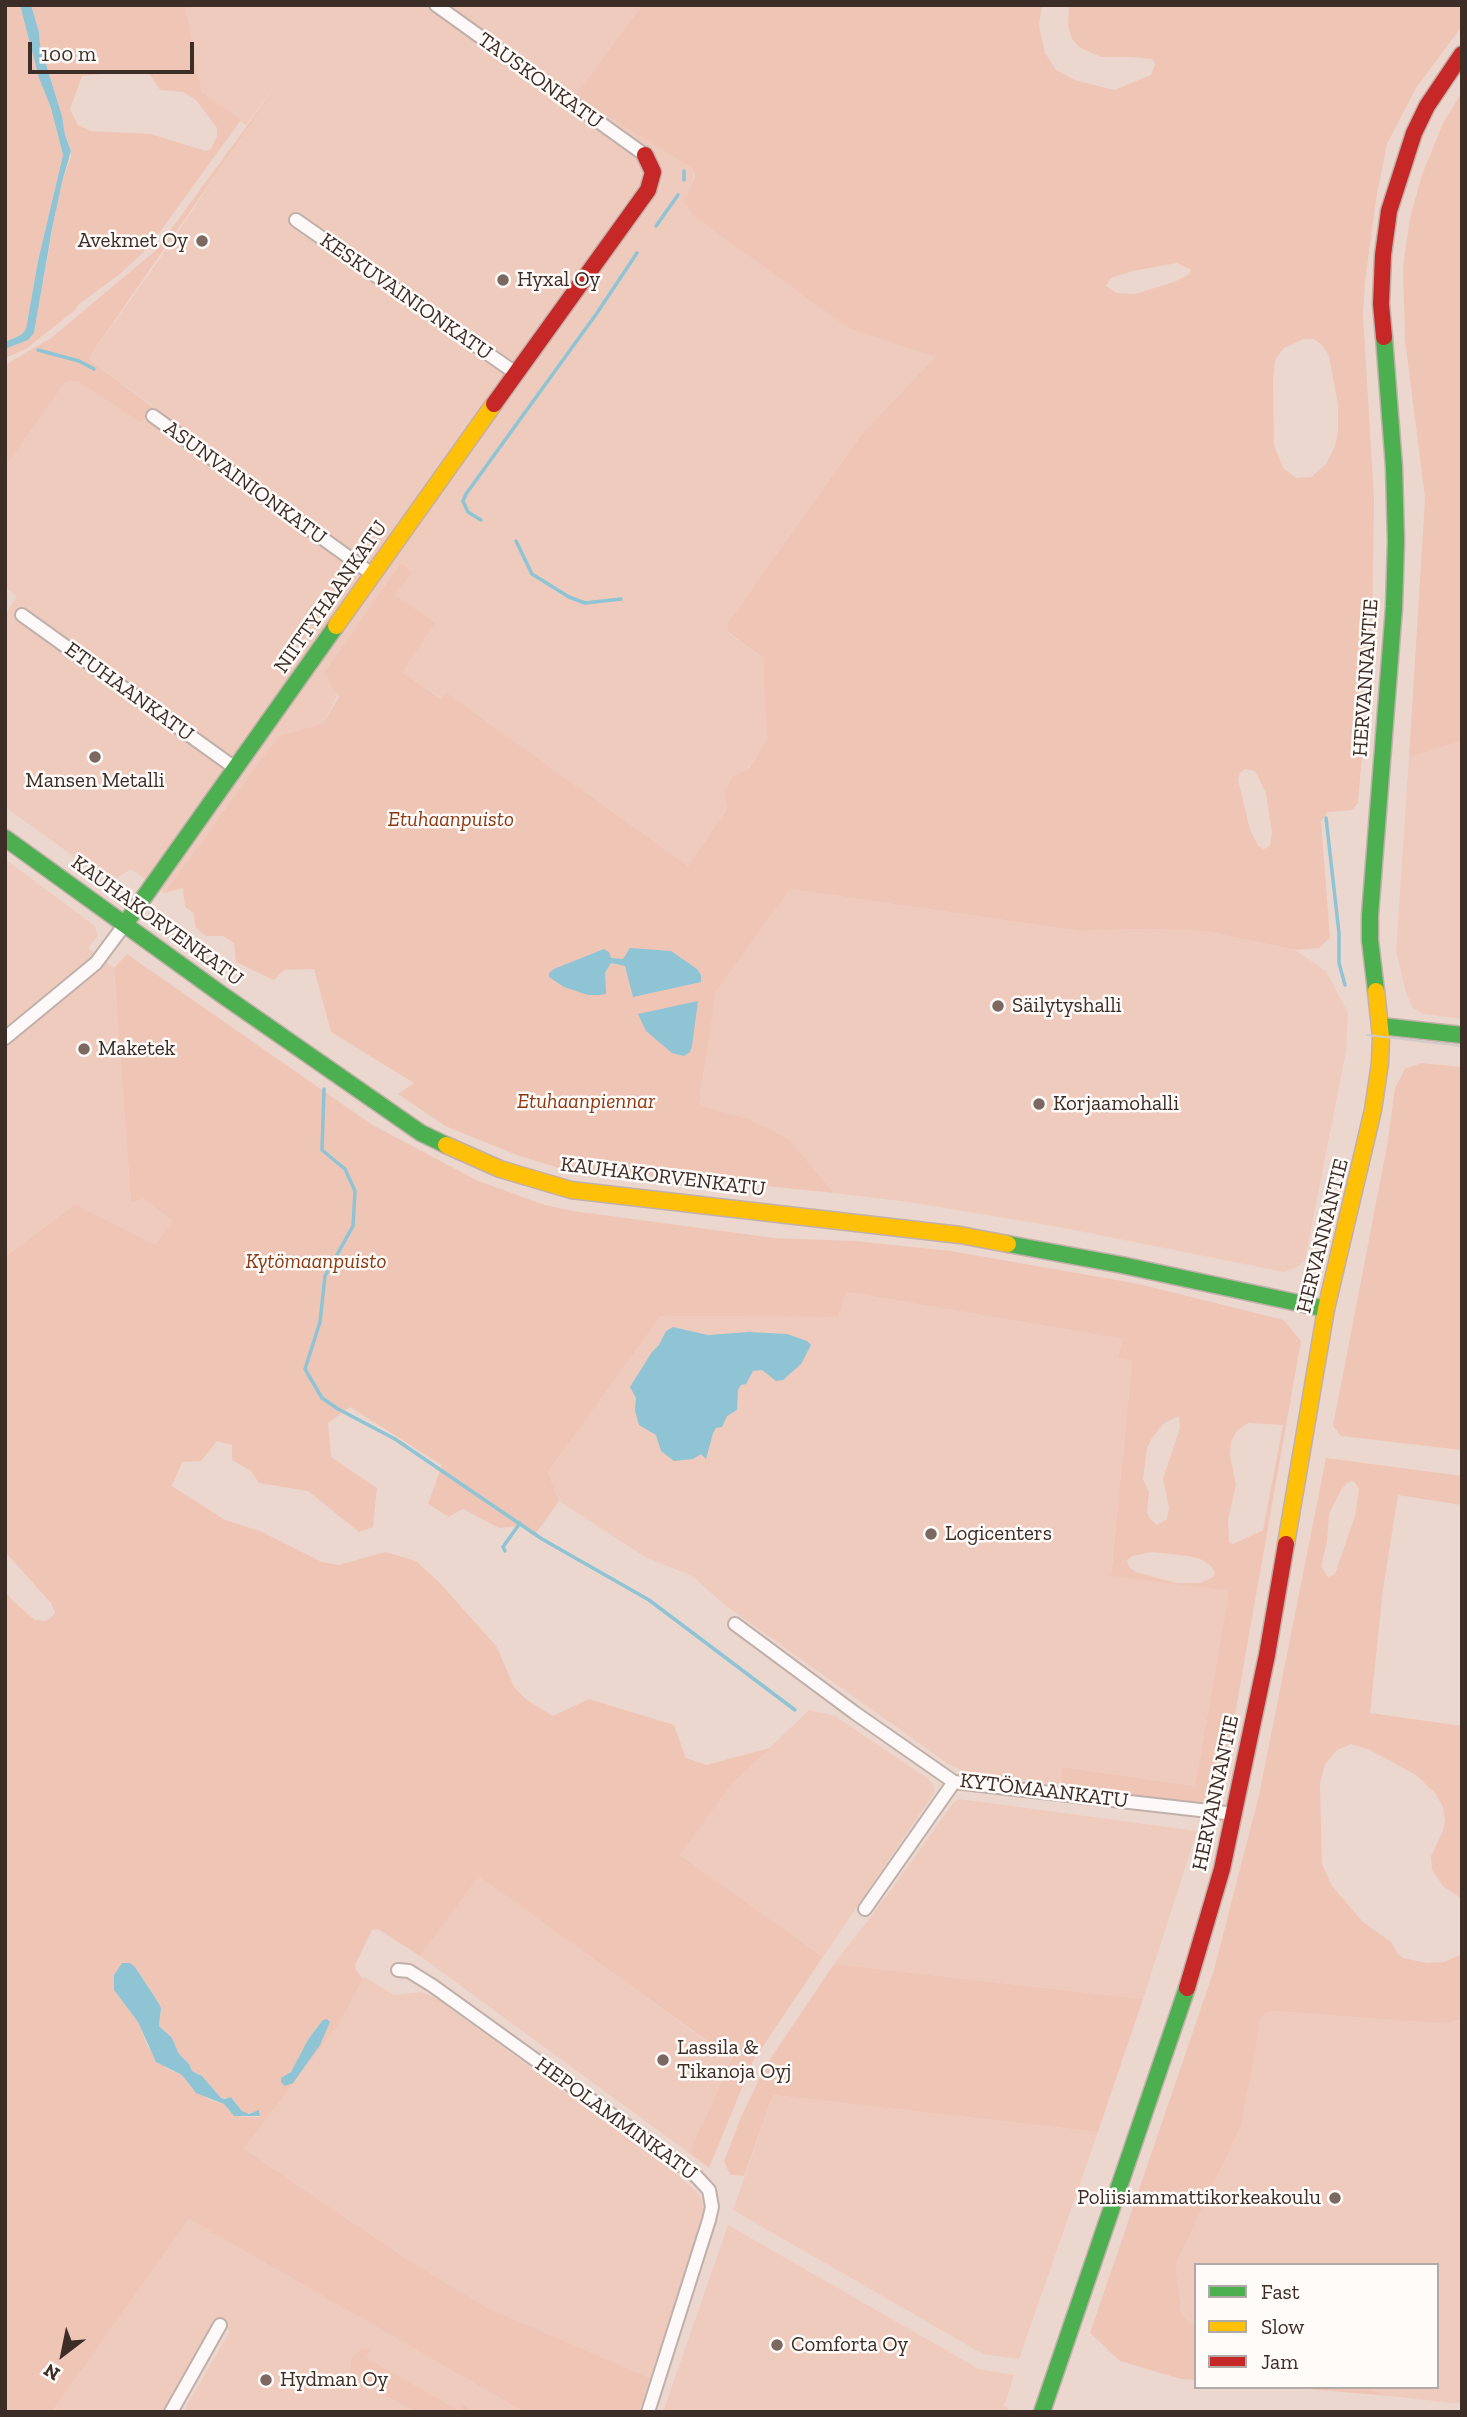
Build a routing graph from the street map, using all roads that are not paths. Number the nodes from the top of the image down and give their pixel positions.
1 (436, 5) edge
2 (1462, 54) edge
3 (645, 155) joint
4 (296, 220) dead end
5 (517, 374) junction
6 (153, 416) dead end
7 (372, 574) junction
8 (22, 615) dead end
9 (236, 768) junction
10 (5, 838) edge
11 (125, 924) junction
12 (1381, 1026) junction
13 (1462, 1035) edge
14 (5, 1038) edge
15 (1326, 1309) junction
16 (735, 1624) dead end
17 (954, 1782) junction
18 (1235, 1814) junction
19 (865, 1909) dead end
20 (398, 1970) dead end
21 (220, 2325) dead end
22 (171, 2412) edge
23 (648, 2412) edge
24 (1042, 2412) edge

1 - 3 street, TAUSKONKATU
2 - 12 street, HERVANNANTIE
3 - 5 street, NIITTYHAANKATU
4 - 5 street, KESKUVAINIONKATU
5 - 7 street, NIITTYHAANKATU
6 - 7 street, ASUNVAINIONKATU
7 - 9 street, NIITTYHAANKATU
8 - 9 street, ETUHAANKATU
9 - 11 street, NIITTYHAANKATU
10 - 11 street, KAUHAKORVENKATU
11 - 14 street, NIITTYHAANKATU
11 - 15 street, KAUHAKORVENKATU
12 - 13 street
12 - 15 street, HERVANNANTIE
15 - 18 street, HERVANNANTIE
16 - 17 street, KYTÖMAANKATU
17 - 18 street, KYTÖMAANKATU
17 - 19 street
18 - 24 street, HERVANNANTIE
20 - 23 street, HEPOLAMMINKATU
21 - 22 street

